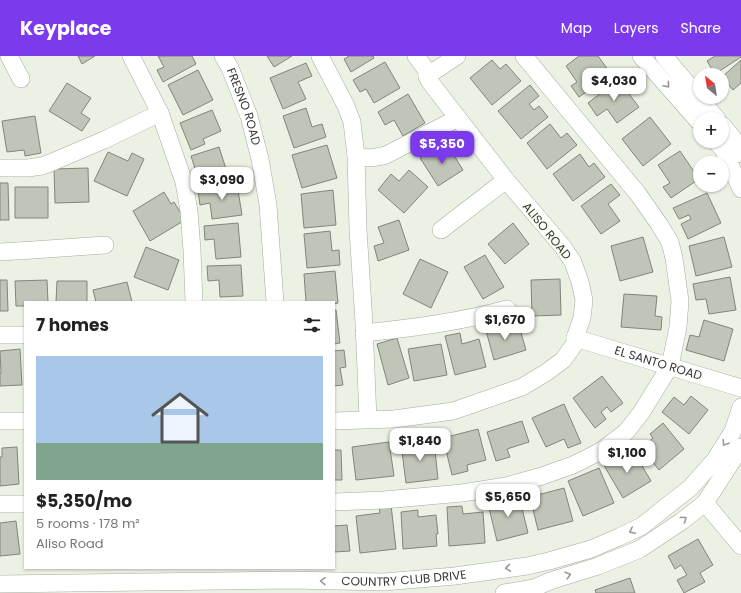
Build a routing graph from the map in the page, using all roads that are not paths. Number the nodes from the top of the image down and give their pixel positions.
1 (131, 56) edge
2 (223, 56) edge
3 (320, 56) edge
4 (416, 56) edge
5 (457, 56) edge
6 (524, 56) edge
7 (642, 56) edge
8 (664, 56) edge
9 (427, 76) junction
10 (711, 112) edge
11 (160, 113) junction
12 (693, 115) edge
13 (458, 118) junction
14 (729, 139) edge
15 (729, 145) edge
16 (741, 154) edge
17 (356, 156) junction
18 (0, 168) edge
19 (506, 180) junction
20 (741, 190) edge
21 (441, 230) dead end
22 (104, 245) dead end
23 (0, 252) edge
24 (194, 301) edge
25 (275, 301) edge
26 (507, 309) dead end
27 (364, 333) junction
28 (0, 335) edge
29 (24, 335) edge
30 (575, 338) junction
31 (670, 366) junction
32 (741, 388) edge
33 (741, 407) edge
34 (368, 419) junction
35 (335, 420) edge
36 (0, 421) edge
37 (24, 421) edge
38 (741, 448) edge
39 (335, 502) edge
40 (705, 502) junction
41 (0, 504) edge
42 (24, 504) edge
43 (741, 546) edge
44 (550, 561) junction
45 (291, 580) edge
46 (0, 584) edge
47 (552, 587) edge
48 (504, 593) edge

1 - 11 street
2 - 25 street, FRESNO ROAD
3 - 17 street
4 - 9 street, ALISO ROAD
5 - 9 street
6 - 31 street
7 -> 12 street
8 - 10 street
9 - 13 street, ALISO ROAD
11 - 18 street
11 - 24 street
13 - 17 street
13 - 19 street, ALISO ROAD
14 - 16 street
15 - 20 street
17 - 27 street
19 - 21 street
19 - 30 street, ALISO ROAD
22 - 23 street
26 - 27 street
27 - 34 street
28 - 29 street
30 - 31 street, EL SANTO ROAD
30 - 34 street, ALISO ROAD
31 - 32 street, EL SANTO ROAD
31 - 39 street
33 -> 44 street, COUNTRY CLUB DRIVE
34 - 35 street, ALISO ROAD
36 - 37 street
38 - 40 street
40 - 43 street
47 -> 40 street
41 - 42 street
44 -> 45 street, COUNTRY CLUB DRIVE
44 - 47 street
45 - 46 street, COUNTRY CLUB DRIVE
47 - 48 street

